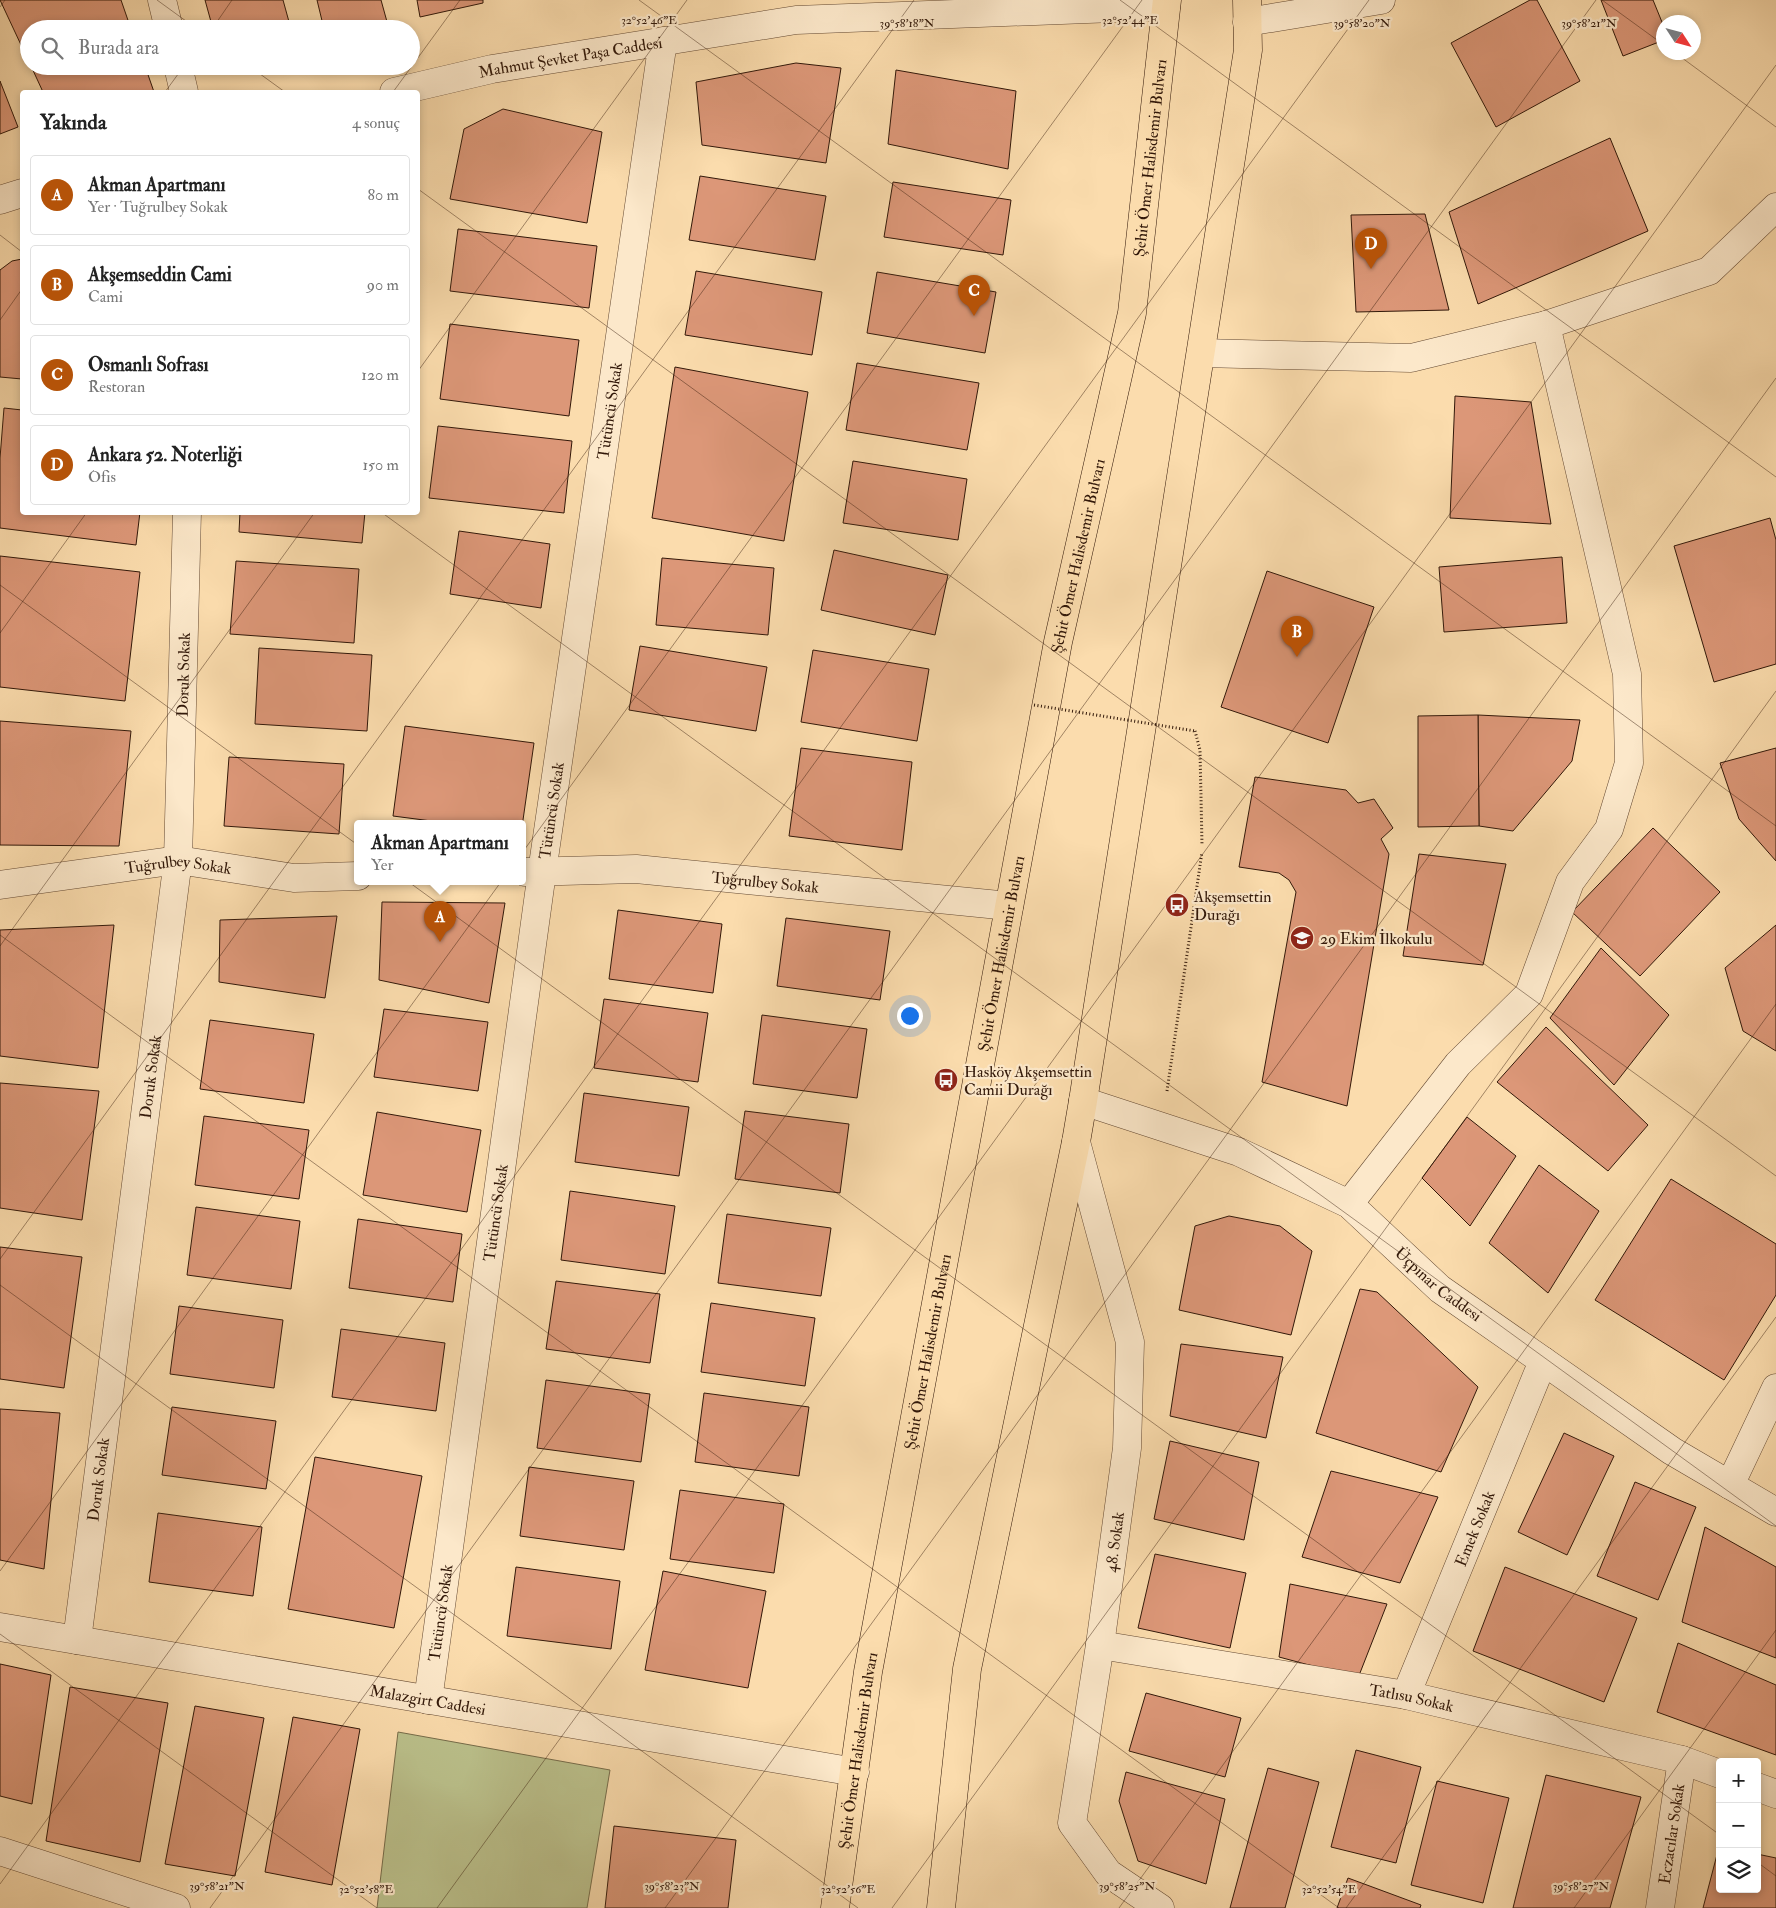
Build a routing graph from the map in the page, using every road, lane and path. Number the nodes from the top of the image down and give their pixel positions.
1 (162, 0) edge
2 (1381, 0) edge
3 (1166, 3) edge
4 (1247, 11) edge
5 (167, 20) edge
6 (663, 41) junction
7 (180, 75) edge
8 (184, 90) edge
9 (402, 90) edge
10 (20, 194) edge
11 (0, 200) edge
12 (1776, 207) edge
13 (1546, 326) junction
14 (1201, 353) junction
15 (187, 515) edge
16 (1034, 705) dead end
17 (1202, 845) dead end
18 (1202, 852) dead end
19 (178, 860) junction
20 (532, 872) edge
21 (354, 876) edge
22 (0, 885) edge
23 (1009, 906) junction
24 (1083, 1101) junction
25 (1161, 1127) junction
26 (1076, 1142) junction
27 (1349, 1204) junction
28 (1543, 1361) junction
29 (1776, 1388) edge
30 (1730, 1485) junction
31 (1776, 1512) edge
32 (0, 1627) edge
33 (78, 1640) junction
34 (1100, 1645) junction
35 (1406, 1695) junction
36 (428, 1700) junction
37 (1682, 1760) junction
38 (855, 1772) junction
39 (1716, 1773) edge
40 (1761, 1788) edge
41 (1776, 1794) edge
42 (0, 1851) edge
43 (176, 1908) edge
44 (835, 1908) edge
45 (941, 1908) edge
46 (1160, 1908) edge
47 (1660, 1908) edge

1 - 5 street
2 - 4 street
3 - 6 street, Mahmut Şevket Paşa Caddesi
3 - 23 highway, Şehit Ömer Halisdemir Bulvarı
4 - 14 highway
6 - 9 street, Mahmut Şevket Paşa Caddesi
6 - 20 street, Tütüncü Sokak
7 - 8 street
10 - 11 street
12 - 13 street
13 - 14 street
13 - 27 street
14 - 24 highway
15 - 19 street, Doruk Sokak
16 - 17 path, bridge
18 - 25 path
19 - 21 street, Tuğrulbey Sokak
19 - 22 street, Tuğrulbey Sokak
19 - 33 street, Doruk Sokak
20 - 23 street, Tuğrulbey Sokak
20 - 36 street, Tütüncü Sokak
23 - 38 highway, Şehit Ömer Halisdemir Bulvarı
24 - 25 street, Üçpınar Caddesi
24 - 26 highway
25 - 27 street, Üçpınar Caddesi
26 - 34 street, 48. Sokak
26 - 45 highway
27 - 28 street, Üçpınar Caddesi
28 - 30 street, Üçpınar Caddesi
28 - 35 street, Emek Sokak
29 - 30 street
30 - 31 street, Üçpınar Caddesi
32 - 33 street, Malazgirt Caddesi
33 - 36 street, Malazgirt Caddesi
34 - 35 street, Tatlısu Sokak
34 - 46 street, 48. Sokak
35 - 37 street, Tatlısu Sokak
36 - 38 street, Malazgirt Caddesi
37 - 39 street, Tatlısu Sokak
37 - 47 street, Eczacılar Sokak
38 - 44 highway, Şehit Ömer Halisdemir Bulvarı
40 - 41 street
42 - 43 street

